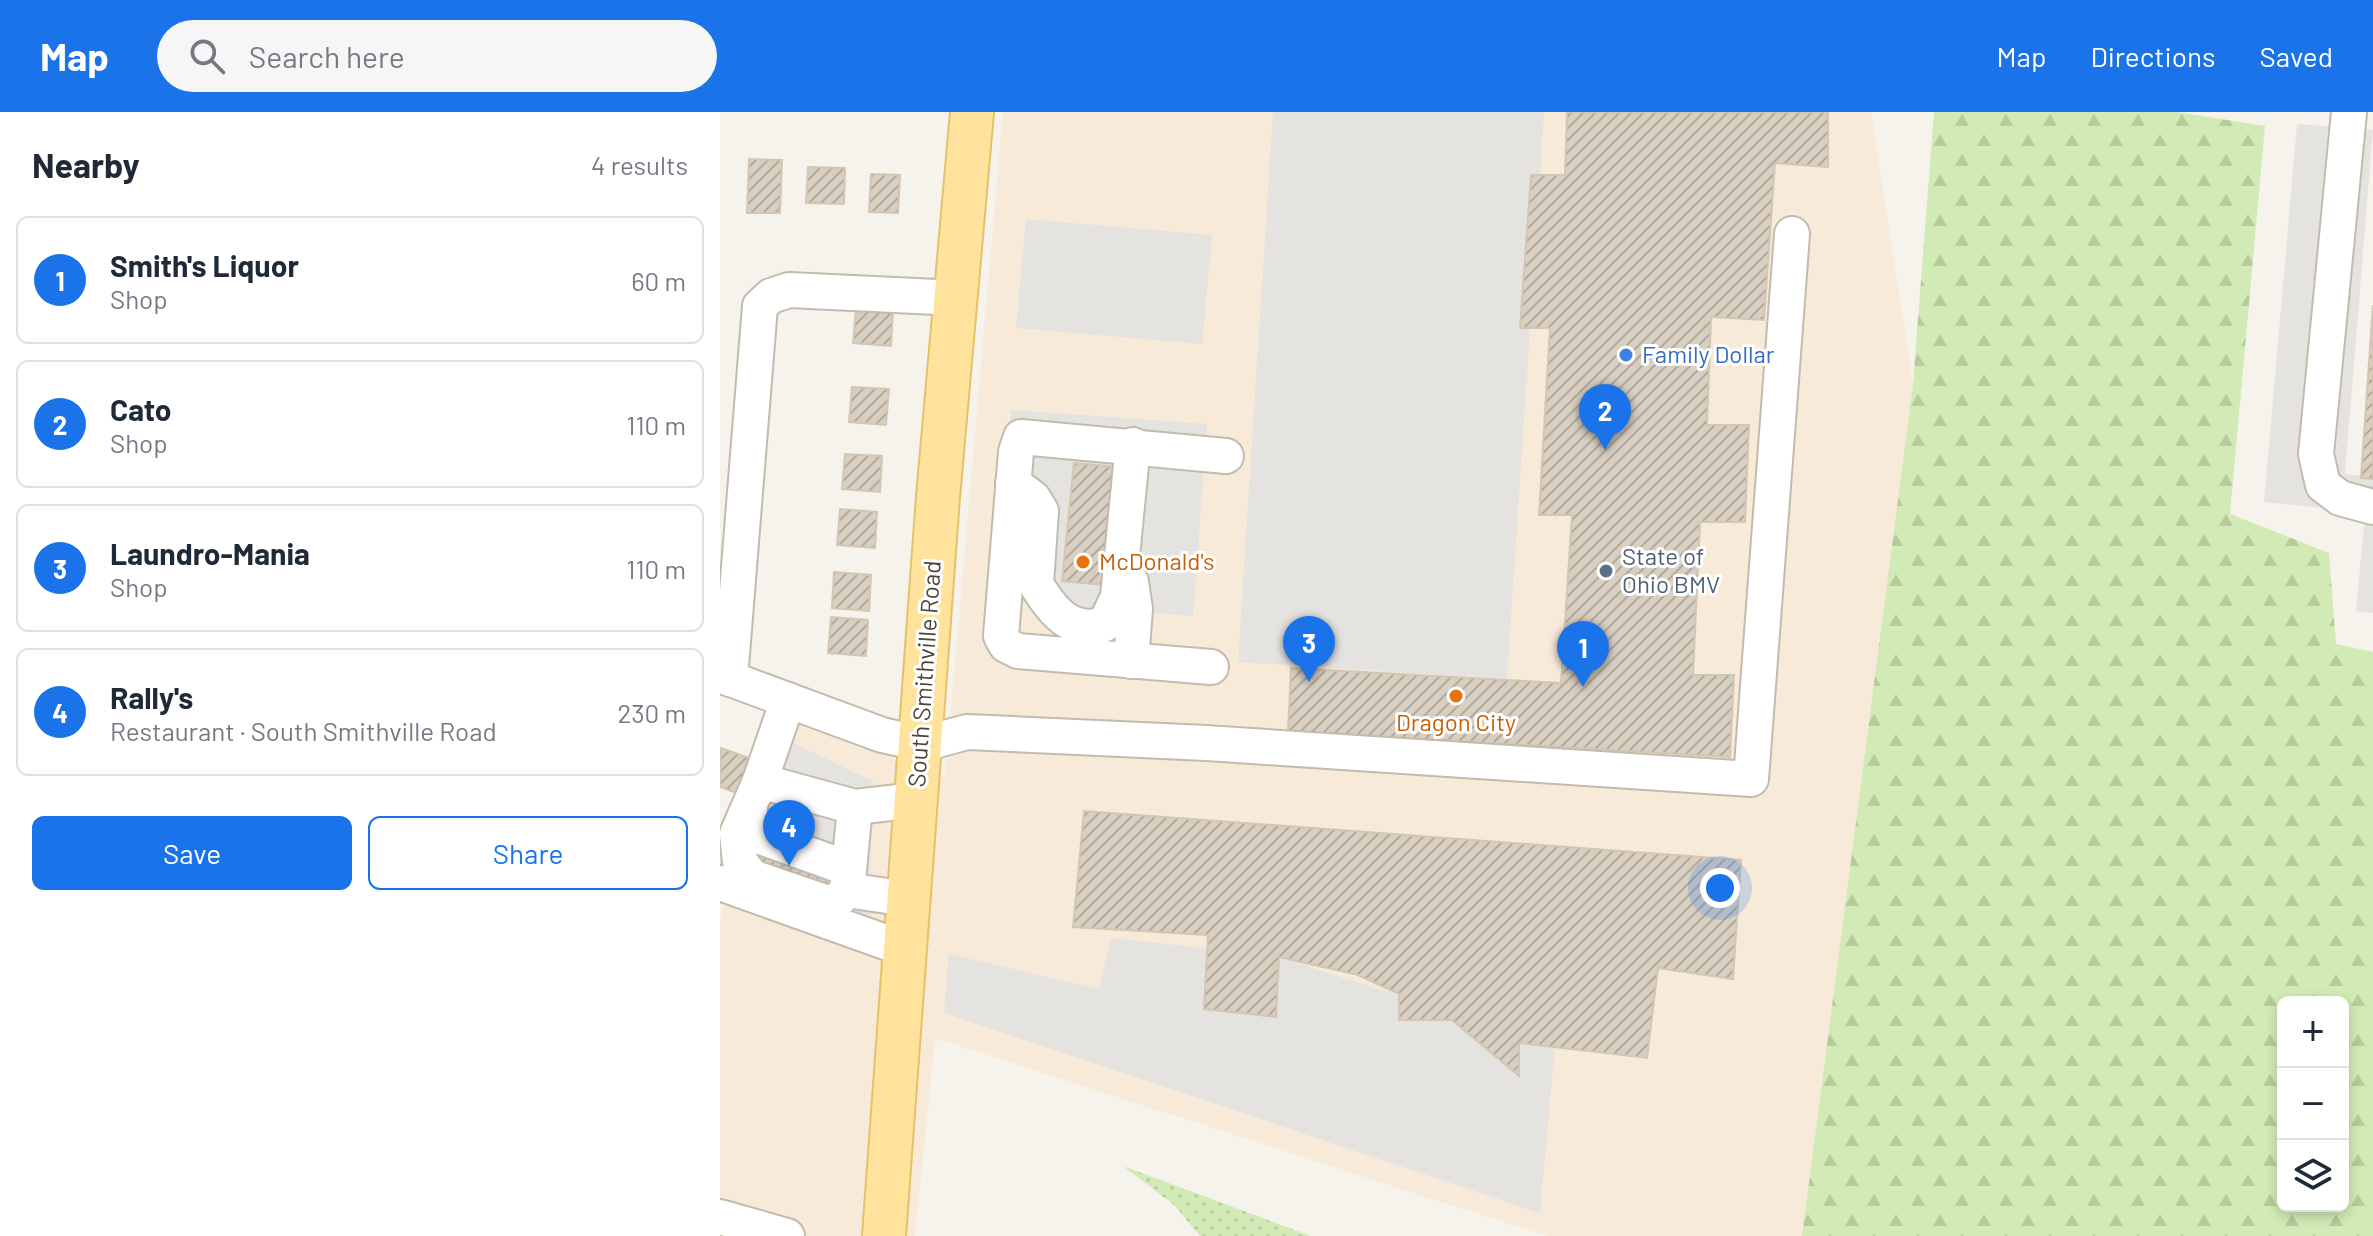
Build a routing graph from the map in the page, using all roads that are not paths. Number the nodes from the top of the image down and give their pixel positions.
1 (972, 112) edge
2 (2349, 112) edge
3 (1792, 234) dead end
4 (958, 298) junction
5 (1133, 445) junction
6 (1226, 456) dead end
7 (1013, 483) junction
8 (2373, 507) edge
9 (1122, 568) junction
10 (1131, 661) junction
11 (1211, 667) dead end
12 (725, 677) edge
13 (788, 700) junction
14 (923, 744) junction
15 (755, 794) junction
16 (916, 800) junction
17 (855, 807) junction
18 (847, 879) junction
19 (720, 883) edge
20 (907, 899) junction
21 (905, 949) junction
22 (720, 1217) edge
23 (787, 1236) edge
24 (884, 1236) edge

1 - 4 main road, South Smithville Road
2 - 8 street
3 - 14 street
4 - 12 street
4 - 14 main road, South Smithville Road
5 - 6 street
5 - 7 street
5 - 9 street
7 - 9 street
7 - 10 street
9 - 10 street
10 - 11 street
12 - 13 street
13 - 14 street
13 - 15 street
14 - 16 main road, South Smithville Road
15 - 17 street
15 - 18 street
16 - 17 street
16 - 20 main road, South Smithville Road
17 - 18 street
18 - 20 street
19 - 21 street
20 - 21 main road, South Smithville Road
21 - 24 main road, South Smithville Road
22 - 23 street

